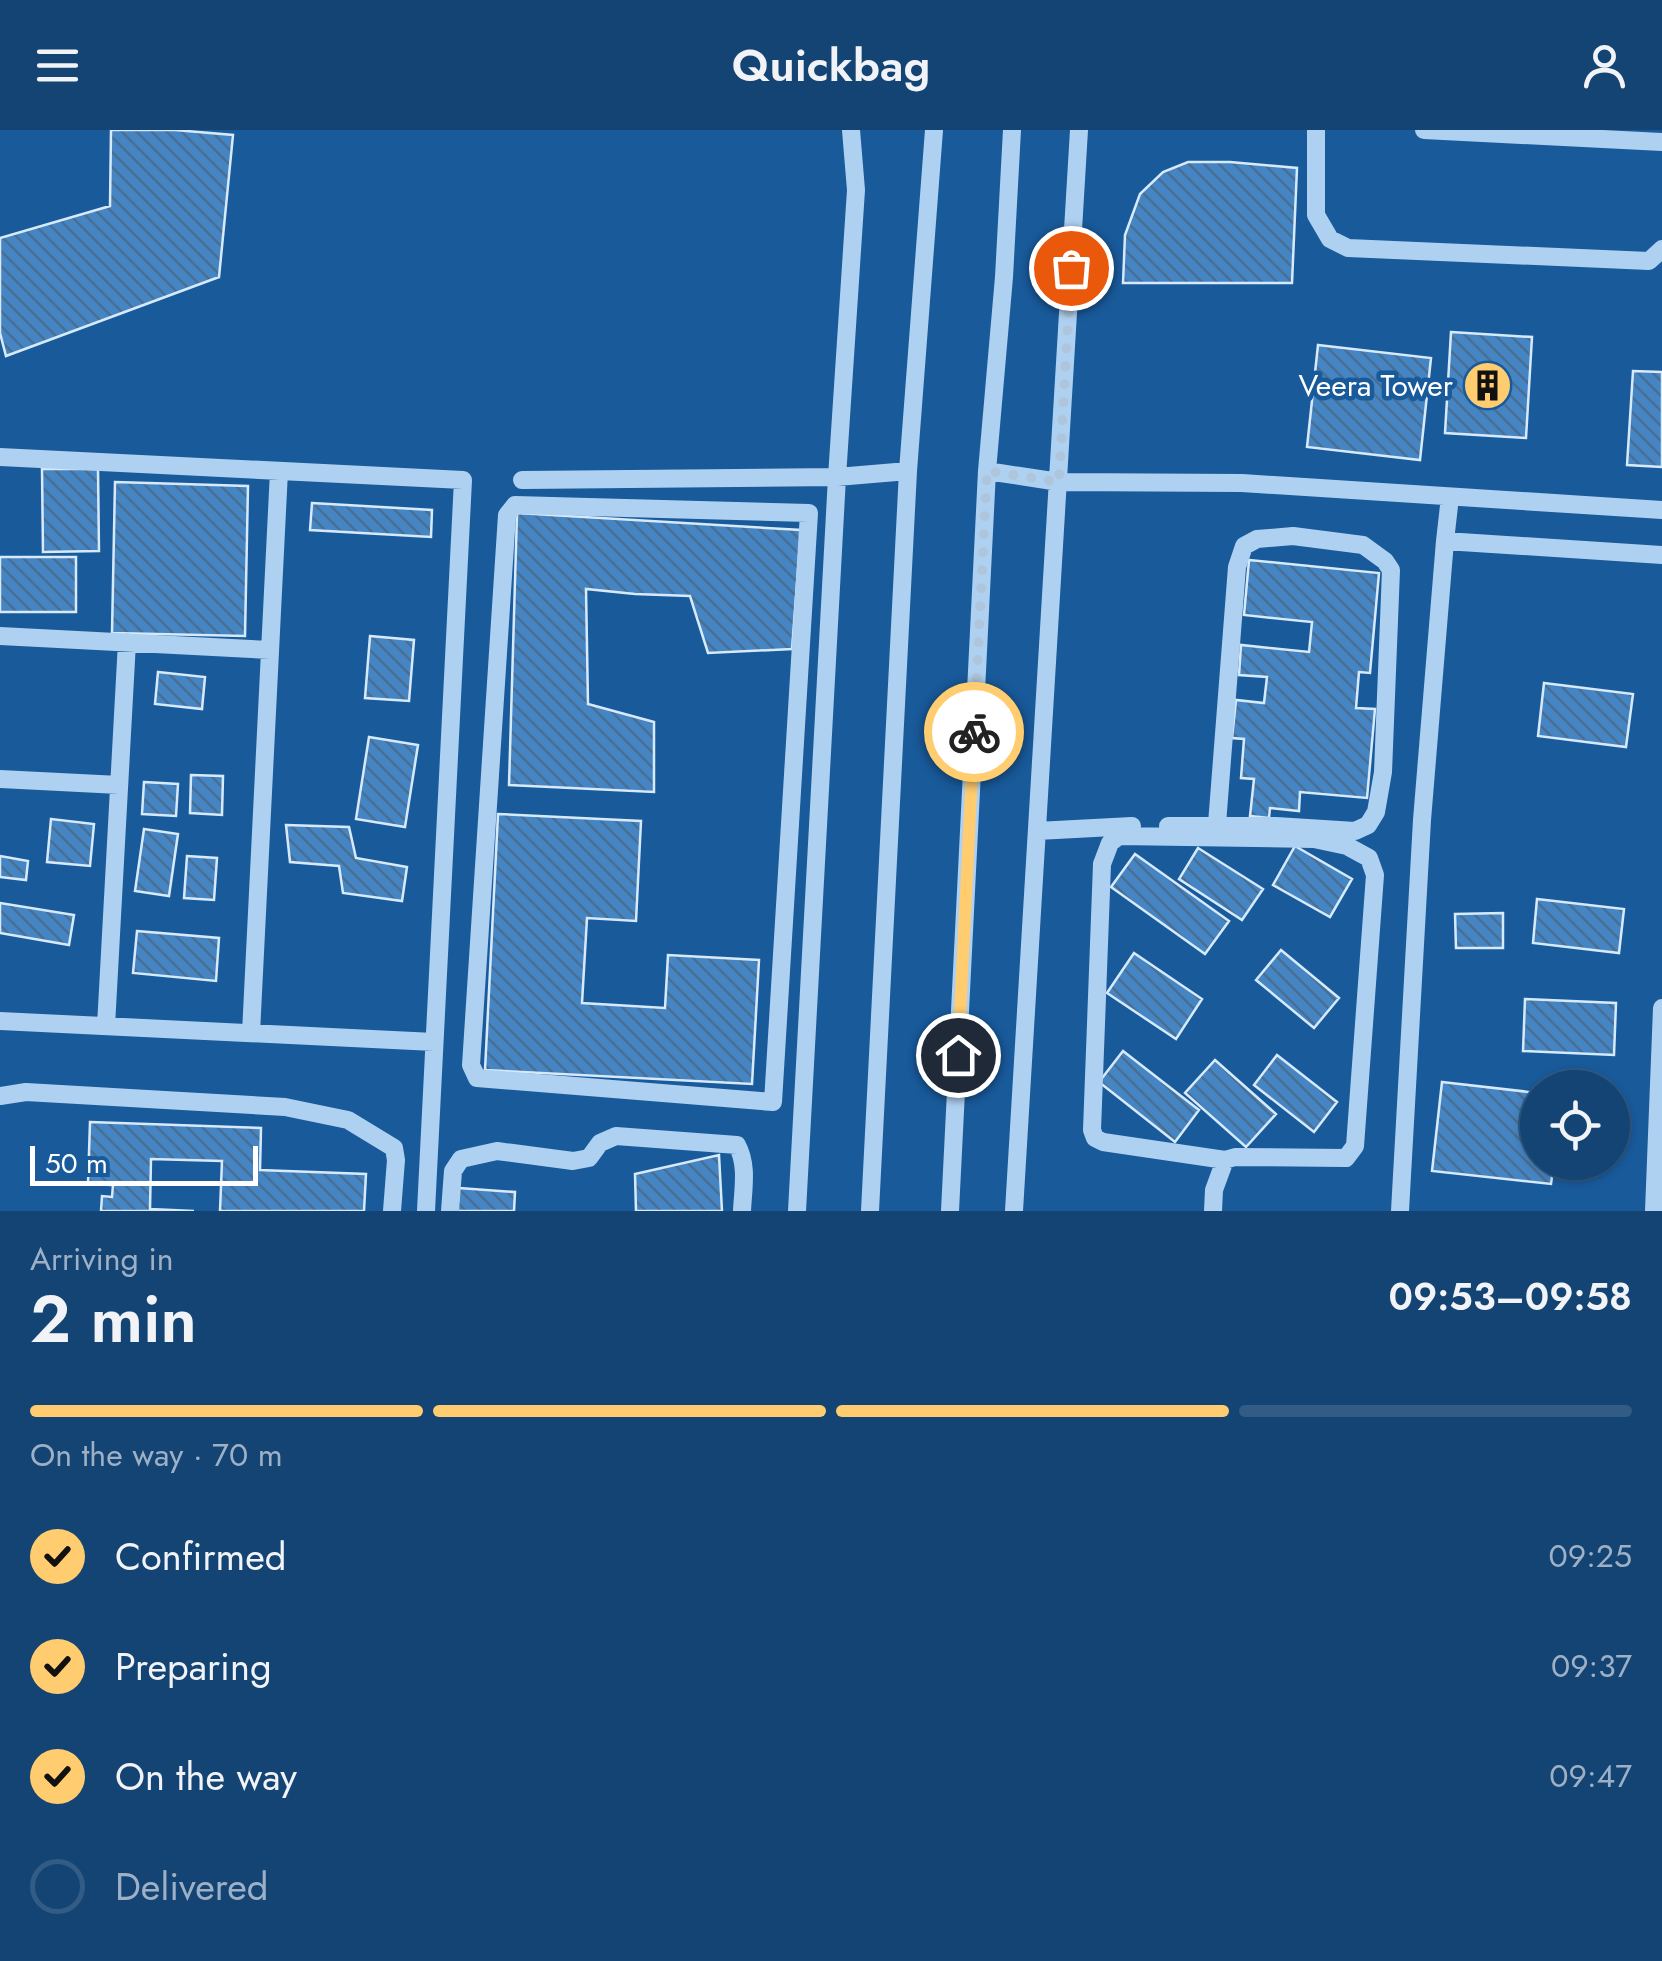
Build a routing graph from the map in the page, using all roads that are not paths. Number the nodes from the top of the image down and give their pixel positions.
1 (851, 130) edge
2 (934, 130) edge
3 (1012, 130) edge
4 (1079, 130) edge
5 (1316, 130) edge
6 (1424, 130) edge
7 (1617, 135) edge
8 (1662, 142) edge
9 (1662, 249) edge
10 (0, 457) edge
11 (279, 471) junction
12 (908, 471) junction
13 (987, 471) junction
14 (837, 477) junction
15 (522, 480) dead end
16 (1059, 482) junction
17 (1450, 497) junction
18 (1662, 510) edge
19 (1445, 541) junction
20 (1662, 555) edge
21 (0, 636) edge
22 (127, 642) junction
23 (270, 650) junction
24 (0, 779) edge
25 (793, 782) junction
26 (821, 783) junction
27 (119, 785) junction
28 (1218, 824) junction
29 (1038, 831) junction
30 (790, 836) junction
31 (818, 838) junction
32 (1662, 1008) edge
33 (0, 1021) edge
34 (106, 1026) junction
35 (251, 1033) junction
36 (434, 1042) junction
37 (0, 1096) edge
38 (1225, 1160) junction
39 (392, 1211) edge
40 (426, 1211) edge
41 (450, 1211) edge
42 (742, 1211) edge
43 (797, 1211) edge
44 (870, 1211) edge
45 (950, 1211) edge
46 (1014, 1211) edge
47 (1213, 1211) edge
48 (1400, 1211) edge
49 (1654, 1211) edge

1 - 14 street
2 - 12 street
3 - 13 street
4 - 16 street
5 - 9 street
6 - 7 street
7 - 8 street
10 - 11 street
11 - 23 street
11 - 36 street
12 - 14 street
12 - 44 street
13 - 16 street
13 - 45 street
14 - 15 street
14 - 26 street
16 - 17 street
16 - 29 street
17 - 18 street
17 - 19 street
19 - 20 street
19 - 48 street
21 - 22 street
22 - 23 street
22 - 27 street
23 - 35 street
24 - 27 street
25 - 26 street
25 - 30 street
25 - 30 street
26 - 31 street
27 - 34 street
28 - 28 street
28 - 29 street
29 - 46 street
30 - 31 street
31 - 43 street
32 - 49 street
33 - 34 street
34 - 35 street
35 - 36 street
36 - 40 street
37 - 39 street
38 - 38 street
38 - 47 street
41 - 42 street

